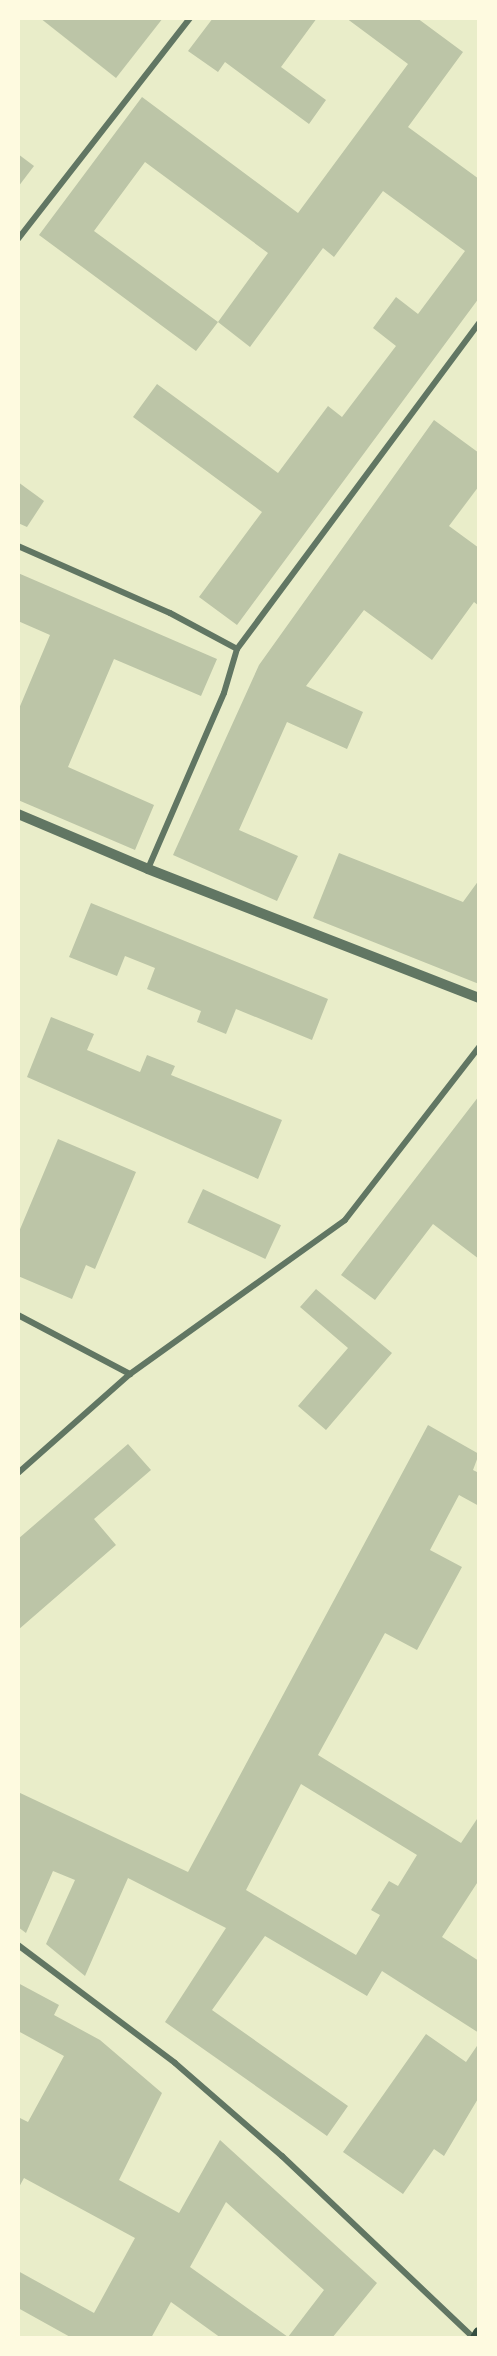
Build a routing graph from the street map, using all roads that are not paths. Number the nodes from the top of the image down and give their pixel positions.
1 (190, 18) edge
2 (18, 239) edge
3 (479, 323) edge
4 (18, 546) edge
5 (237, 649) junction
6 (18, 814) edge
7 (148, 869) junction
8 (479, 998) edge
9 (479, 1047) edge
10 (18, 1315) edge
11 (130, 1374) junction
12 (18, 1473) edge
13 (18, 1945) edge
14 (479, 2333) edge
15 (475, 2338) edge

1 - 2 street
3 - 5 street
4 - 5 street
5 - 7 street
6 - 7 street
7 - 8 street
9 - 11 street
10 - 11 street
11 - 12 street
13 - 15 street
14 - 15 main road

